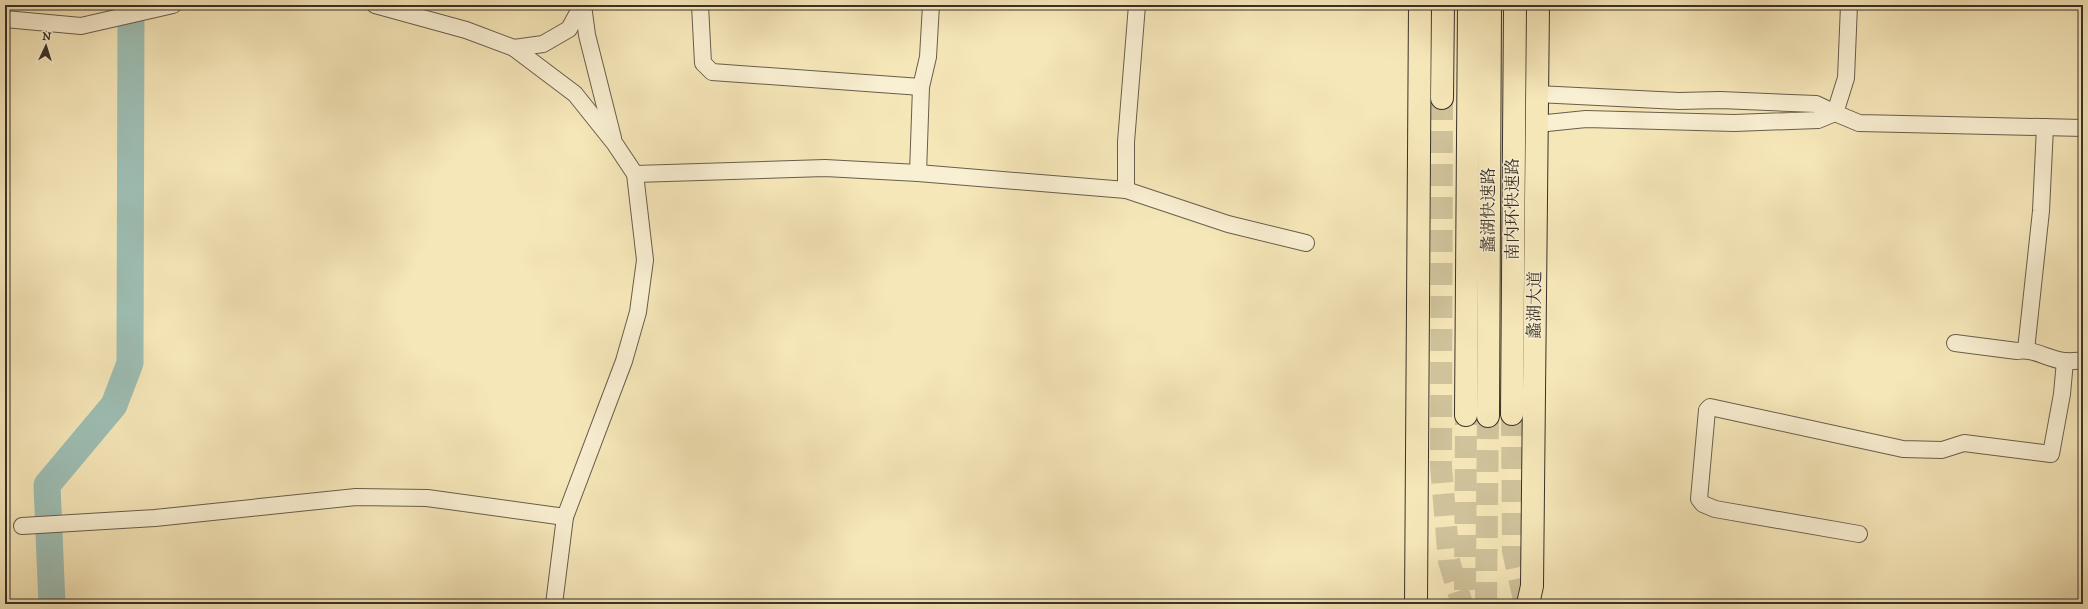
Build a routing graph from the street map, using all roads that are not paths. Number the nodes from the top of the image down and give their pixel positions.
1 (173, 5) edge
2 (375, 5) edge
3 (582, 5) edge
4 (700, 5) edge
5 (932, 5) edge
6 (1137, 5) edge
7 (1420, 5) edge
8 (1443, 5) edge
9 (1468, 5) edge
10 (1490, 5) edge
11 (1515, 5) edge
12 (1538, 5) edge
13 (1849, 5) edge
14 (5, 19) edge
15 (514, 48) junction
16 (922, 87) junction
17 (1537, 94) junction
18 (1442, 98) tunnel mouth
19 (1835, 113) junction
20 (1536, 124) junction
21 (2045, 128) junction
22 (2083, 128) edge
23 (615, 144) junction
24 (918, 172) junction
25 (635, 174) junction
26 (1126, 190) junction
27 (1306, 243) dead end
28 (1955, 343) dead end
29 (2026, 350) junction
30 (2065, 361) junction
31 (2083, 361) edge
32 (1512, 414) tunnel mouth
33 (1466, 415) tunnel mouth
34 (1488, 416) tunnel mouth
35 (565, 517) junction
36 (22, 526) dead end
37 (1859, 534) dead end
38 (1531, 598) edge
39 (554, 604) edge
40 (1416, 604) edge

1 - 14 street
2 - 15 street
3 - 15 street
3 - 23 street
4 - 16 street
5 - 16 street
6 - 26 street
7 - 40 main road
8 - 18 main road
9 - 33 main road, 蠡湖快速路
10 - 34 main road, 蠡湖快速路
11 - 32 main road, 南内环快速路
12 - 17 main road, 蠡湖大道
13 - 19 street
15 - 23 street
16 - 24 street
17 - 19 street
17 - 20 main road, 蠡湖大道
19 - 20 street
19 - 21 street
20 - 38 main road, 蠡湖大道
21 - 22 street
21 - 29 street
23 - 25 street
24 - 25 street
24 - 26 street
25 - 35 street
26 - 27 street
28 - 29 street
29 - 30 street
30 - 31 street
30 - 37 street
35 - 36 street
35 - 39 street

